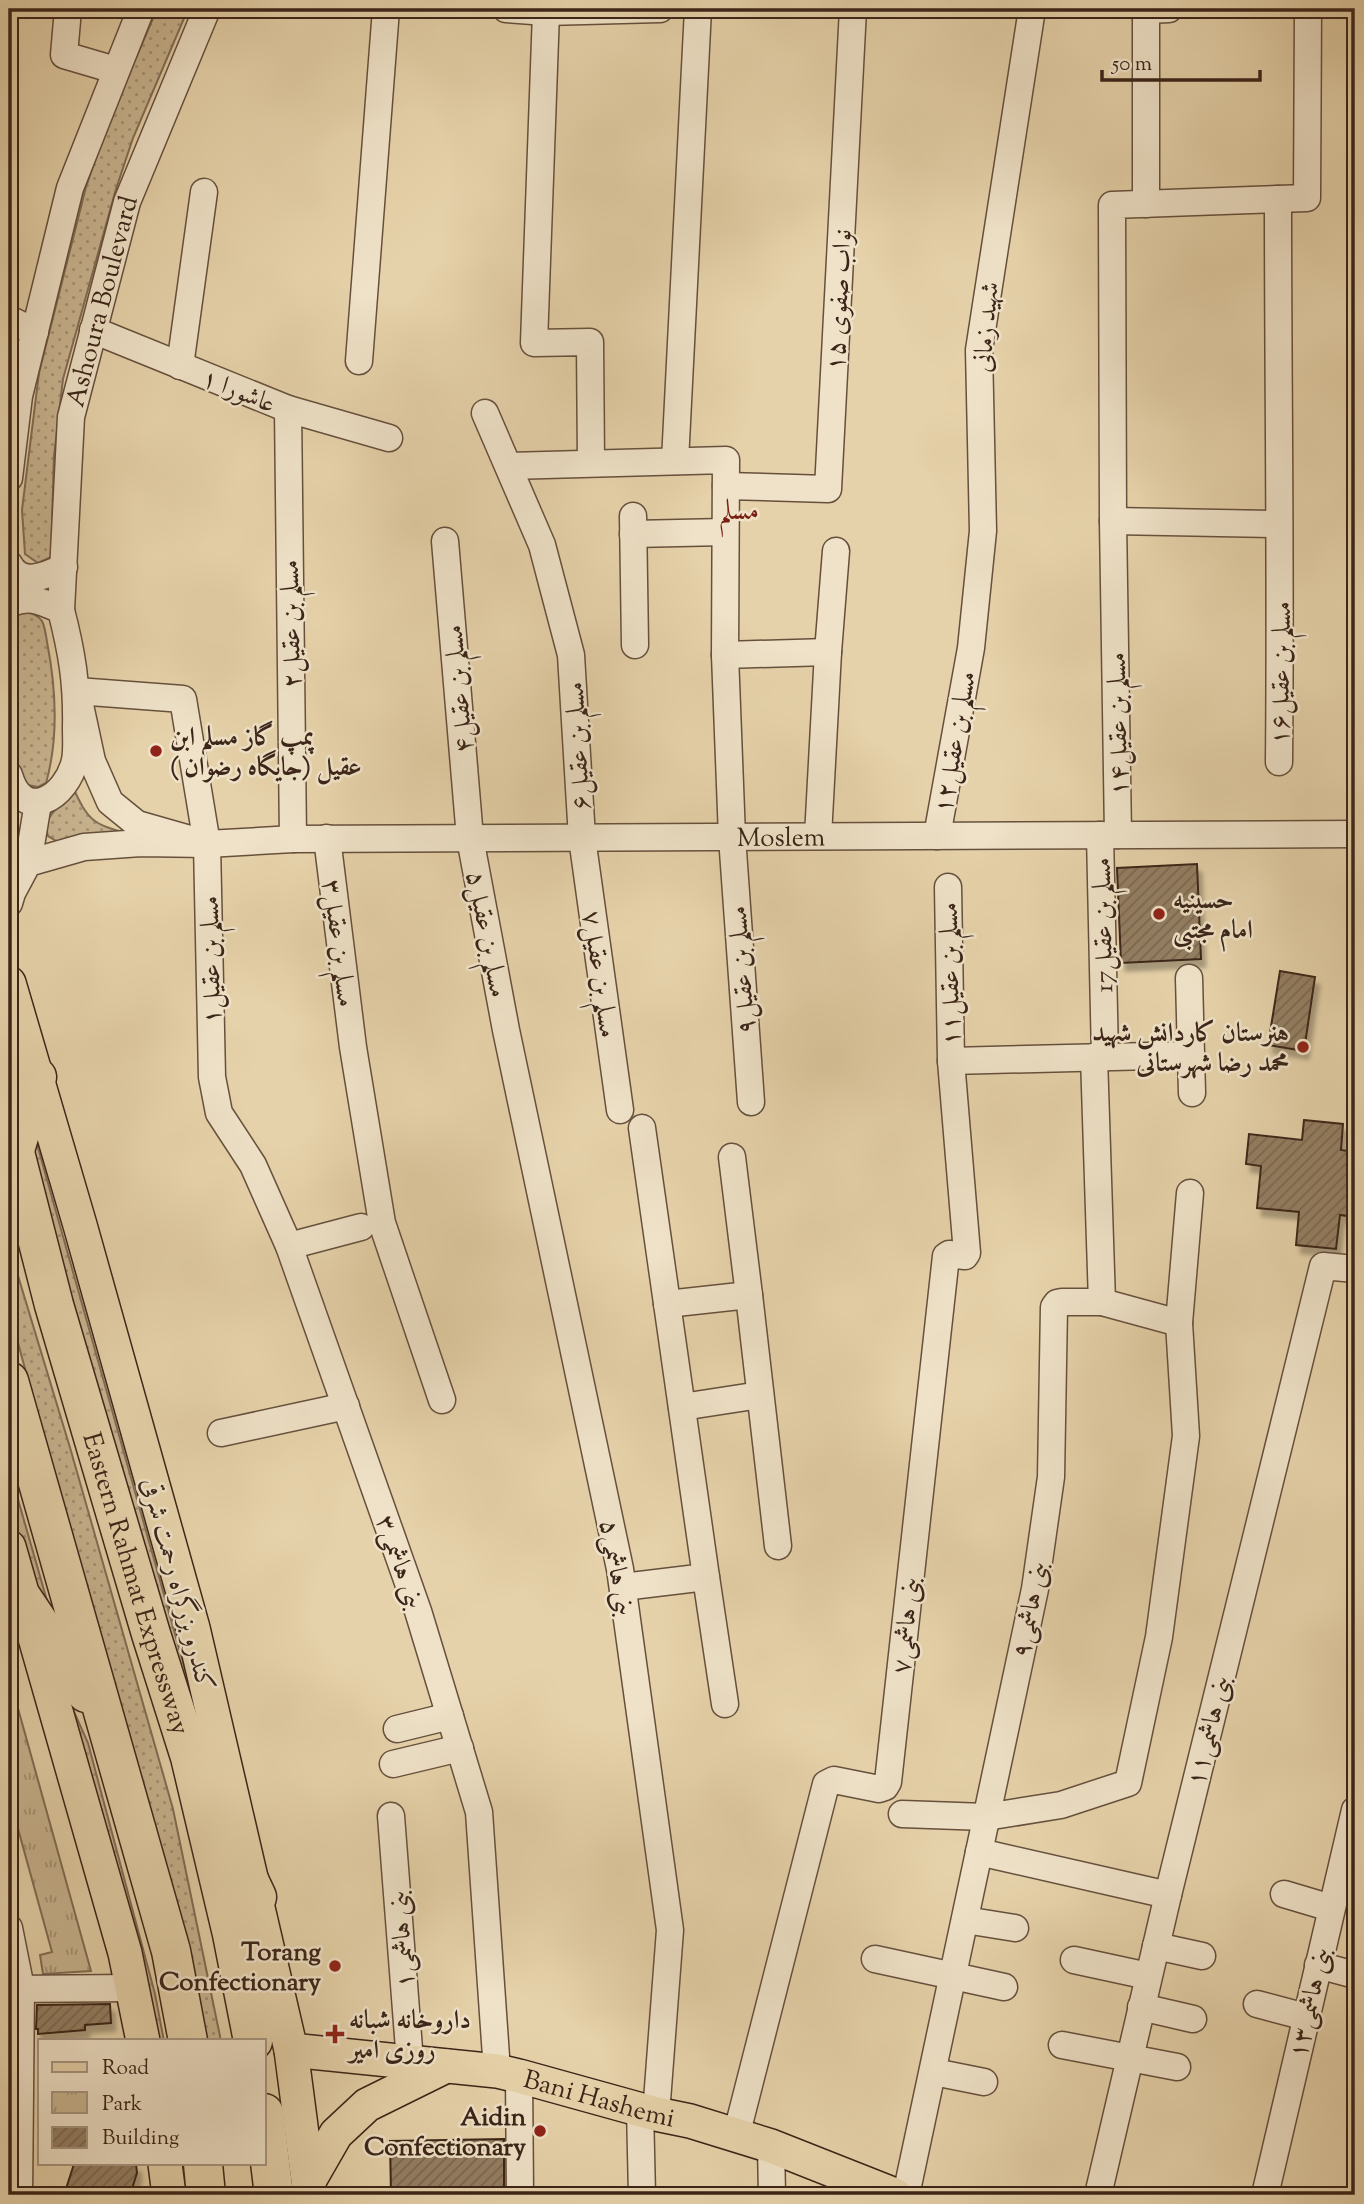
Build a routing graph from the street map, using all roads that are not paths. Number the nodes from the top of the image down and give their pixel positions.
1 (68, 9) edge
2 (141, 9) edge
3 (207, 9) edge
4 (386, 9) edge
5 (506, 9) edge
6 (660, 9) edge
7 (698, 9) edge
8 (853, 9) edge
9 (1032, 9) edge
10 (1169, 9) edge
11 (1308, 9) edge
12 (546, 12) junction
13 (115, 70) junction
14 (204, 192) dead end
15 (1278, 199) junction
16 (1146, 204) junction
17 (9, 319) edge
18 (93, 330) junction
19 (35, 332) junction
20 (359, 361) dead end
21 (180, 366) junction
22 (288, 409) junction
23 (485, 413) dead end
24 (389, 438) dead end
25 (675, 461) junction
26 (591, 464) junction
27 (509, 466) junction
28 (9, 478) edge
29 (726, 486) junction
30 (1113, 521) junction
31 (1278, 524) junction
32 (725, 532) junction
33 (445, 541) dead end
34 (836, 551) dead end
35 (9, 564) edge
36 (64, 568) junction
37 (9, 604) edge
38 (61, 610) junction
39 (635, 645) dead end
40 (971, 648) joint
41 (828, 652) junction
42 (725, 654) junction
43 (77, 691) junction
44 (1279, 762) dead end
45 (9, 775) edge
46 (38, 803) junction
47 (1109, 835) junction
48 (1355, 835) edge
49 (818, 836) junction
50 (937, 836) junction
51 (732, 837) junction
52 (327, 838) junction
53 (470, 838) junction
54 (582, 838) junction
55 (293, 839) junction
56 (208, 844) junction
57 (28, 863) junction
58 (948, 887) dead end
59 (9, 903) edge
60 (1189, 978) dead end
61 (9, 983) edge
62 (506, 1030) joint
63 (1191, 1055) junction
64 (1099, 1057) junction
65 (951, 1061) junction
66 (37, 1077) junction
67 (212, 1077) joint
68 (1192, 1093) dead end
69 (751, 1102) dead end
70 (620, 1110) dead end
71 (642, 1128) dead end
72 (12, 1140) edge
73 (732, 1157) dead end
74 (1190, 1193) dead end
75 (361, 1227) dead end
76 (289, 1246) junction
77 (1355, 1269) edge
78 (748, 1295) junction
79 (1102, 1302) junction
80 (667, 1304) junction
81 (1179, 1323) junction
82 (9, 1381) edge
83 (760, 1395) junction
84 (442, 1400) dead end
85 (346, 1406) junction
86 (682, 1407) junction
87 (221, 1433) dead end
88 (778, 1546) dead end
89 (9, 1547) edge
90 (706, 1577) junction
91 (623, 1587) junction
92 (23, 1599) junction
93 (725, 1704) dead end
94 (450, 1716) junction
95 (107, 1724) junction
96 (397, 1729) dead end
97 (460, 1748) junction
98 (190, 1757) junction
99 (393, 1764) dead end
100 (902, 1814) dead end
101 (391, 1816) dead end
102 (986, 1817) junction
103 (1354, 1820) edge
104 (979, 1852) junction
105 (1347, 1877) edge
106 (1284, 1894) dead end
107 (1168, 1895) junction
108 (257, 1897) junction
109 (1331, 1908) junction
110 (965, 1920) junction
111 (9, 1928) edge
112 (1015, 1928) dead end
113 (1156, 1946) junction
114 (1202, 1956) dead end
115 (875, 1959) dead end
116 (1074, 1960) dead end
117 (1318, 1965) junction
118 (1355, 1975) edge
119 (1148, 1976) junction
120 (953, 1977) junction
121 (1004, 1987) dead end
122 (15, 1988) edge
123 (133, 1988) junction
124 (1258, 2004) dead end
125 (1142, 2007) junction
126 (1306, 2017) junction
127 (1193, 2019) dead end
128 (143, 2039) edge
129 (188, 2039) edge
130 (253, 2039) edge
131 (1062, 2045) dead end
132 (291, 2050) junction
133 (1129, 2058) junction
134 (410, 2062) junction
135 (446, 2066) junction
136 (1177, 2067) dead end
137 (934, 2072) junction
138 (508, 2073) junction
139 (984, 2082) dead end
140 (648, 2112) junction
141 (266, 2118) edge
142 (736, 2136) junction
143 (772, 2146) junction
144 (165, 2166) edge
145 (204, 2166) edge
146 (298, 2191) edge
147 (19, 2195) edge
148 (169, 2195) edge
149 (206, 2195) edge
150 (520, 2195) edge
151 (642, 2195) edge
152 (772, 2195) edge
153 (895, 2195) edge
154 (906, 2195) edge
155 (1098, 2195) edge
156 (1265, 2195) edge

1 - 13 street
2 - 13 street
3 - 18 street, Ashoura Boulevard
4 - 20 street
5 - 12 street
6 - 12 street
7 - 25 street
8 - 29 street, نواب صفوی ۱۵
9 - 40 street, شهید زمانی
10 - 16 street
11 - 15 street
12 - 26 street
13 - 19 street
14 - 21 street
15 - 16 street
15 - 31 street, مسلم بن عقیل۱۶
16 - 30 street, مسلم بن عقیل۱۴
17 - 19 street
18 - 21 street, عاشورا ۱
18 - 36 street, Ashoura Boulevard
19 - 28 street
21 - 22 street, عاشورا ۱
22 - 24 street, عاشورا ۱
22 - 55 street, مسلم بن عقیل۲
23 - 27 street, مسلم بن عقیل۶
25 - 26 street
25 - 29 street
26 - 27 street
27 - 54 street, مسلم بن عقیل۶
29 - 32 street, مسلم بن عقیل۹
30 - 31 street
30 - 47 street, مسلم بن عقیل۱۴
31 - 44 street, مسلم بن عقیل۱۶
32 - 39 street
32 - 42 street, مسلم بن عقیل۹
33 - 53 street, مسلم بن عقیل۴
34 - 41 street
35 - 36 street
36 - 38 street, Ashoura Boulevard
37 - 38 street
38 - 43 street, Ashoura Boulevard
40 - 50 street, مسلم بن عقیل۱۲
41 - 42 street
41 - 49 street
42 - 51 street, مسلم بن عقیل۹
43 - 46 street
43 - 56 street
43 - 56 street, مسلم بن عقیل۱
45 - 46 street
46 - 57 street
47 - 48 street, Moslem
47 - 50 street, Moslem
47 - 64 street, مسلم بن عقیل17
49 - 50 street, Moslem
49 - 51 street, Moslem
51 - 54 street, Moslem
51 - 69 street, مسلم بن عقیل۹
52 - 53 street, Moslem
52 - 55 street, Moslem
52 - 84 street, مسلم بن عقیل۳
53 - 54 street, Moslem
53 - 62 street, مسلم بن عقیل۵
54 - 70 street, مسلم بن عقیل۷
55 - 56 street, Moslem
56 - 57 street
56 - 67 street, مسلم بن عقیل۱
57 - 59 street
58 - 65 street, مسلم بن عقیل۱۱
60 - 63 street
61 - 66 main road, کندرو بزرگراه رحمت شرقی
62 - 91 street, بنی هاشمی۵
63 - 64 street
63 - 68 street
64 - 65 street
64 - 79 street
65 - 142 street, بنی هاشمی۷
66 - 72 highway
66 - 108 main road, کندرو بزرگراه رحمت شرقی
67 - 76 street, بنی هاشمی۳
71 - 80 street
72 - 98 highway, Eastern Rahmat Expressway
73 - 78 street
74 - 81 street
75 - 76 street
76 - 85 street, بنی هاشمی۳
77 - 107 street, بنی هاشمی۱۱
78 - 80 street
78 - 83 street
79 - 81 street
79 - 102 street, بنی هاشمی۹
80 - 86 street
81 - 102 street
82 - 95 highway
83 - 86 street
83 - 88 street
85 - 87 street
85 - 94 street, بنی هاشمی۳
86 - 90 street
89 - 92 main road
90 - 91 street
90 - 93 street
91 - 140 street, بنی هاشمی۵
92 - 95 highway
92 - 123 main road
94 - 96 street
94 - 97 street, بنی هاشمی۳
95 - 129 highway
97 - 99 street
97 - 138 street, بنی هاشمی۳
98 - 108 highway
98 - 130 highway, Eastern Rahmat Expressway
100 - 102 street
101 - 134 street, بنی هاشمی۱
102 - 104 street, بنی هاشمی۹
103 - 105 street, بنی هاشمی۱۳
104 - 107 street
104 - 110 street, بنی هاشمی۹
105 - 109 street, بنی هاشمی۱۳
106 - 109 street
107 - 113 street, بنی هاشمی۱۱
108 - 132 main road, کندرو بزرگراه رحمت شرقی
109 - 117 street, بنی هاشمی۱۳
110 - 112 street
110 - 120 street, بنی هاشمی۹
111 - 122 street
113 - 114 street
113 - 119 street, بنی هاشمی۱۱
115 - 120 street
116 - 119 street
117 - 118 street
117 - 126 street, بنی هاشمی۱۳
119 - 125 street, بنی هاشمی۱۱
120 - 121 street
120 - 137 street, بنی هاشمی۹
122 - 123 street
122 - 147 street
123 - 128 main road
124 - 126 street
125 - 127 street
125 - 133 street, بنی هاشمی۱۱
126 - 156 street, بنی هاشمی۱۳
131 - 133 street
132 - 134 main road, Bani Hashemi
132 - 146 main road, کندرو بزرگراه رحمت شرقی
133 - 136 street
133 - 155 street, بنی هاشمی۱۱
134 - 135 main road, Bani Hashemi
135 - 138 main road, Bani Hashemi
135 - 146 main road
137 - 139 street
137 - 154 street, بنی هاشمی۹
138 - 140 main road, Bani Hashemi
138 - 150 street, بنی هاشمی۳
140 - 142 main road, Bani Hashemi
140 - 151 street, بنی هاشمی۵
141 - 146 highway
142 - 143 main road, Bani Hashemi
143 - 152 street
143 - 153 main road, Bani Hashemi
144 - 148 main road
145 - 149 highway

